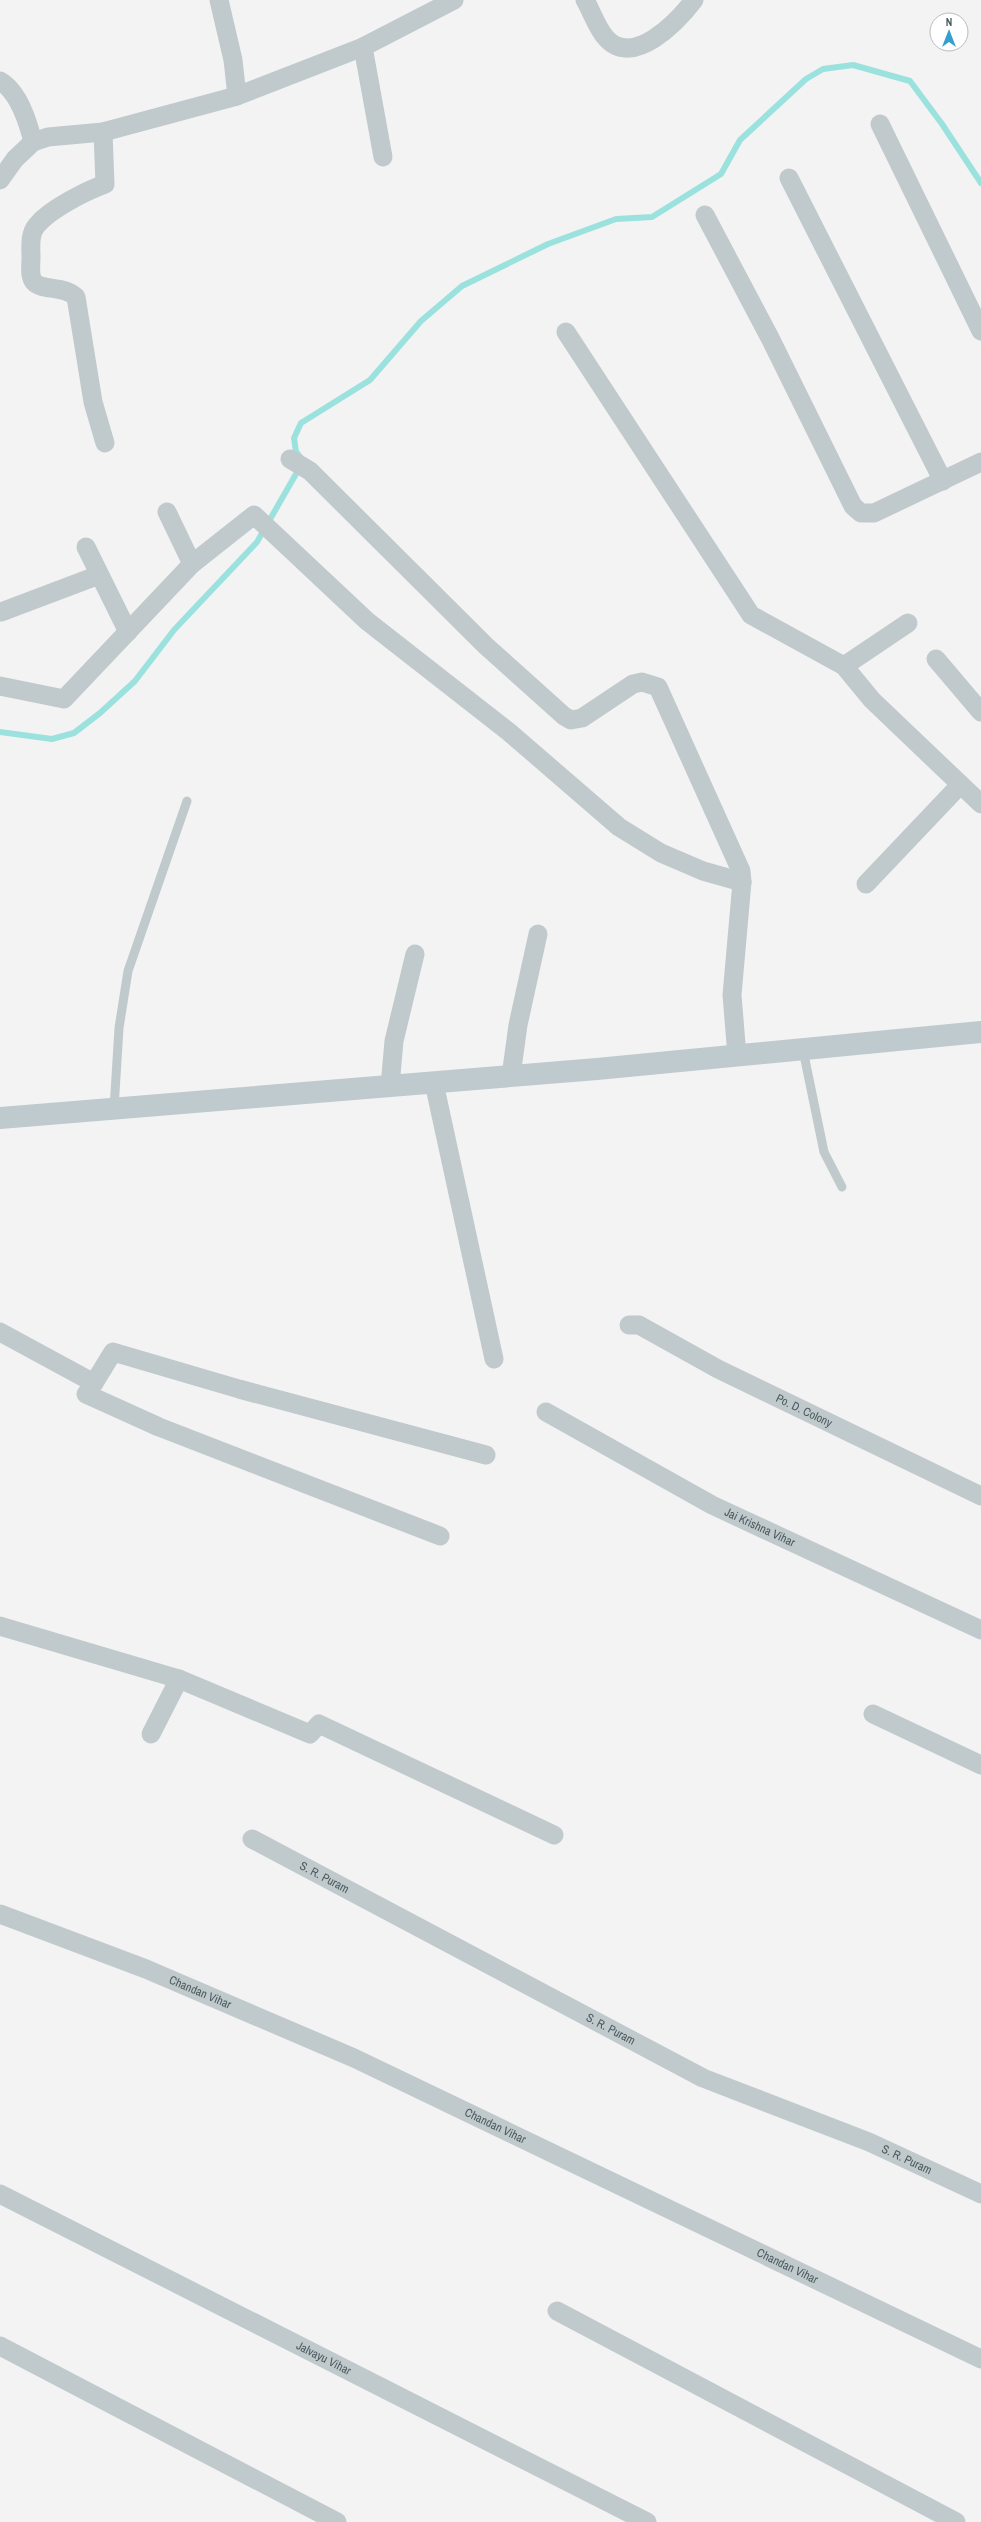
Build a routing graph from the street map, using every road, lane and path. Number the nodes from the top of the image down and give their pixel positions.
1 (219, 0) edge
2 (454, 0) edge
3 (585, 0) edge
4 (694, 0) edge
5 (363, 46) junction
6 (0, 80) edge
7 (237, 96) junction
8 (880, 124) dead end
9 (103, 132) junction
10 (32, 142) junction
11 (383, 157) dead end
12 (2, 172) edge
13 (789, 178) dead end
14 (705, 215) dead end
15 (981, 331) edge
16 (566, 332) dead end
17 (105, 443) dead end
18 (290, 459) dead end
19 (981, 462) edge
20 (943, 481) junction
21 (167, 512) dead end
22 (86, 547) dead end
23 (192, 564) junction
24 (100, 575) junction
25 (1, 612) dead end
26 (908, 623) dead end
27 (128, 632) junction
28 (936, 658) dead end
29 (844, 666) junction
30 (0, 686) edge
31 (981, 712) edge
32 (960, 785) junction
33 (187, 801) dead end
34 (981, 804) edge
35 (742, 882) junction
36 (866, 884) dead end
37 (538, 934) dead end
38 (415, 954) dead end
39 (981, 1032) edge
40 (802, 1050) junction
41 (737, 1056) junction
42 (511, 1076) junction
43 (434, 1083) junction
44 (390, 1086) junction
45 (114, 1109) junction
46 (0, 1118) edge
47 (842, 1187) dead end
48 (629, 1325) dead end
49 (0, 1332) edge
50 (494, 1360) dead end
51 (94, 1383) junction
52 (546, 1412) dead end
53 (486, 1455) dead end
54 (981, 1496) edge
55 (440, 1536) dead end
56 (0, 1626) edge
57 (981, 1630) edge
58 (179, 1679) junction
59 (872, 1714) dead end
60 (151, 1734) dead end
61 (981, 1765) edge
62 (554, 1835) dead end
63 (252, 1839) dead end
64 (0, 1914) edge
65 (0, 2194) edge
66 (981, 2194) edge
67 (557, 2310) dead end
68 (0, 2346) edge
69 (981, 2359) edge
70 (337, 2522) edge
71 (647, 2522) edge
72 (956, 2522) edge

1 - 7 street
2 - 5 street
3 - 4 street
5 - 7 street
5 - 11 street
6 - 10 street
7 - 9 street
8 - 15 street
9 - 10 street
9 - 17 street
10 - 12 street
13 - 20 street
14 - 20 street
16 - 29 street
18 - 35 street
19 - 20 street
21 - 23 street
22 - 24 street
23 - 27 street
23 - 35 street
24 - 25 street
24 - 27 street
26 - 29 street
27 - 30 street
28 - 31 street
29 - 32 street
32 - 34 street
32 - 36 street
33 - 45 lane
35 - 41 street
37 - 42 street
38 - 44 street
39 - 40 street
40 - 41 street
40 - 47 lane
41 - 42 street
42 - 43 street
43 - 44 street
43 - 50 street
44 - 45 street
45 - 46 street
48 - 54 street, Po. D. Colony
49 - 51 street
51 - 53 street
51 - 55 street
52 - 57 street, Jai Krishna Vihar
56 - 58 street
58 - 60 street
58 - 62 street
59 - 61 street
63 - 66 street, S. R. Puram
64 - 69 street, Chandan Vihar
65 - 71 street, Jalvayu Vihar
67 - 72 street
68 - 70 street

